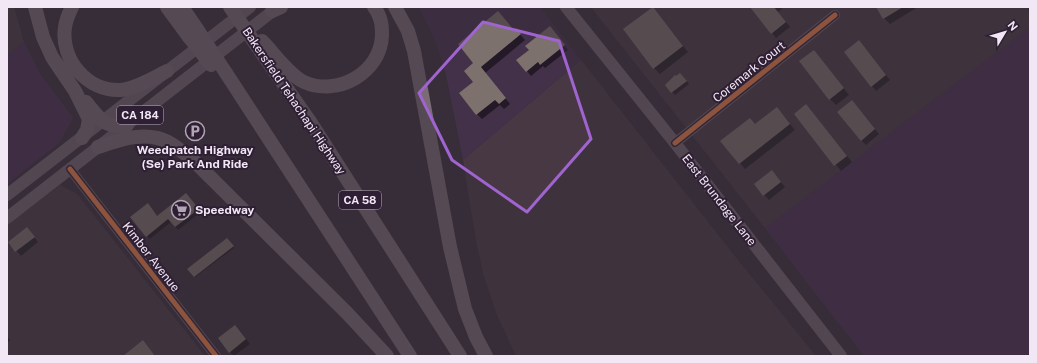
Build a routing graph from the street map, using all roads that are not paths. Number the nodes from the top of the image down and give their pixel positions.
1 (34, 7) edge
2 (72, 7) edge
3 (167, 7) edge
4 (182, 7) edge
5 (230, 7) edge
6 (250, 7) edge
7 (374, 7) edge
8 (394, 7) edge
9 (566, 7) edge
10 (277, 8) edge
11 (835, 15) dead end
12 (193, 33) junction
13 (260, 44) junction
14 (167, 71) junction
15 (74, 91) junction
16 (103, 121) junction
17 (127, 125) junction
18 (82, 138) junction
19 (675, 143) junction
20 (98, 147) junction
21 (70, 170) junction
22 (7, 195) edge
23 (7, 218) edge
24 (216, 356) edge
25 (387, 356) edge
26 (410, 356) edge
27 (460, 356) edge
28 (486, 356) edge
29 (841, 356) edge

1 - 15 highway
2 - 14 highway
3 - 12 highway
4 - 12 highway
5 - 13 highway, bridge
6 - 14 main road, CA 184
7 - 13 highway
8 - 28 highway
9 - 19 main road, East Brundage Lane
10 - 17 main road, CA 184
11 - 19 street, Coremark Court
12 - 26 highway, bridge
13 - 27 highway, Bakersfield Tehachapi Highway / CA 58
14 - 16 main road, CA 184
15 - 16 highway
15 - 18 highway
16 - 17 highway
16 - 18 main road, CA 184
17 - 20 main road, CA 184
18 - 22 main road, CA 184
19 - 29 main road, East Brundage Lane
20 - 21 main road, CA 184
20 - 25 highway
21 - 23 main road, CA 184
21 - 24 street, Kimber Avenue

